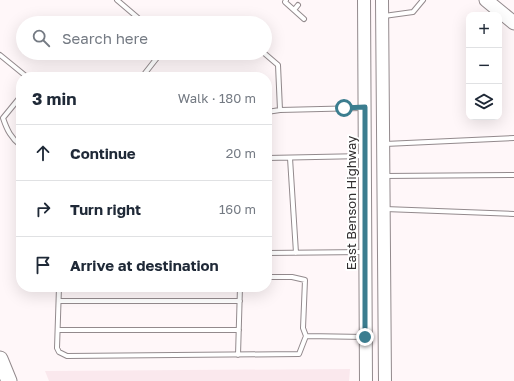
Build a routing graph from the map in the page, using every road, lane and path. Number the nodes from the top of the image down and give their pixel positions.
1 (286, 0) edge
2 (364, 0) edge
3 (382, 0) edge
4 (423, 0) edge
5 (486, 0) edge
6 (119, 1) edge
7 (298, 5) dead end
8 (294, 10) junction
9 (136, 16) edge
10 (382, 16) junction
11 (304, 19) dead end
12 (514, 23) edge
13 (0, 55) edge
14 (155, 60) edge
15 (272, 60) edge
16 (21, 72) edge
17 (146, 72) edge
18 (16, 102) edge
19 (365, 107) junction
20 (280, 110) junction
21 (272, 111) edge
22 (514, 138) edge
23 (16, 142) edge
24 (383, 144) junction
25 (364, 156) junction
26 (272, 158) edge
27 (290, 158) junction
28 (514, 175) edge
29 (383, 176) junction
30 (383, 209) junction
31 (514, 214) edge
32 (366, 252) junction
33 (272, 253) edge
34 (296, 253) junction
35 (272, 277) edge
36 (365, 289) junction
37 (384, 290) junction
38 (59, 292) edge
39 (240, 292) edge
40 (59, 301) junction
41 (240, 301) junction
42 (58, 330) junction
43 (238, 330) junction
44 (306, 336) junction
45 (365, 337) junction
46 (238, 355) junction
47 (0, 359) edge
48 (0, 373) edge
49 (2, 381) edge
50 (9, 381) edge
51 (366, 381) edge
52 (385, 381) edge

1 - 8 lane
2 - 19 main road, East Benson Highway
3 - 10 main road
4 - 10 lane
5 - 12 main road
6 - 9 lane
7 - 8 lane
8 - 11 lane
10 - 24 main road
13 - 16 lane
14 - 17 lane
15 - 20 lane
18 - 23 lane
19 - 20 lane
19 - 25 main road, East Benson Highway
20 - 21 lane
22 - 24 lane
24 - 29 main road
25 - 27 lane
25 - 32 main road, East Benson Highway
26 - 27 lane
27 - 34 lane
28 - 29 lane
29 - 30 main road
30 - 31 lane
30 - 37 main road
32 - 34 lane
32 - 36 main road, East Benson Highway
33 - 34 lane
35 - 44 lane
36 - 37 main road
36 - 45 main road, East Benson Highway
37 - 52 main road
38 - 40 lane
39 - 41 lane
40 - 41 lane
40 - 42 lane
41 - 43 lane
42 - 43 lane
42 - 46 lane
43 - 46 lane
44 - 45 lane
44 - 46 lane
45 - 51 main road, East Benson Highway
47 - 50 highway
48 - 49 highway

